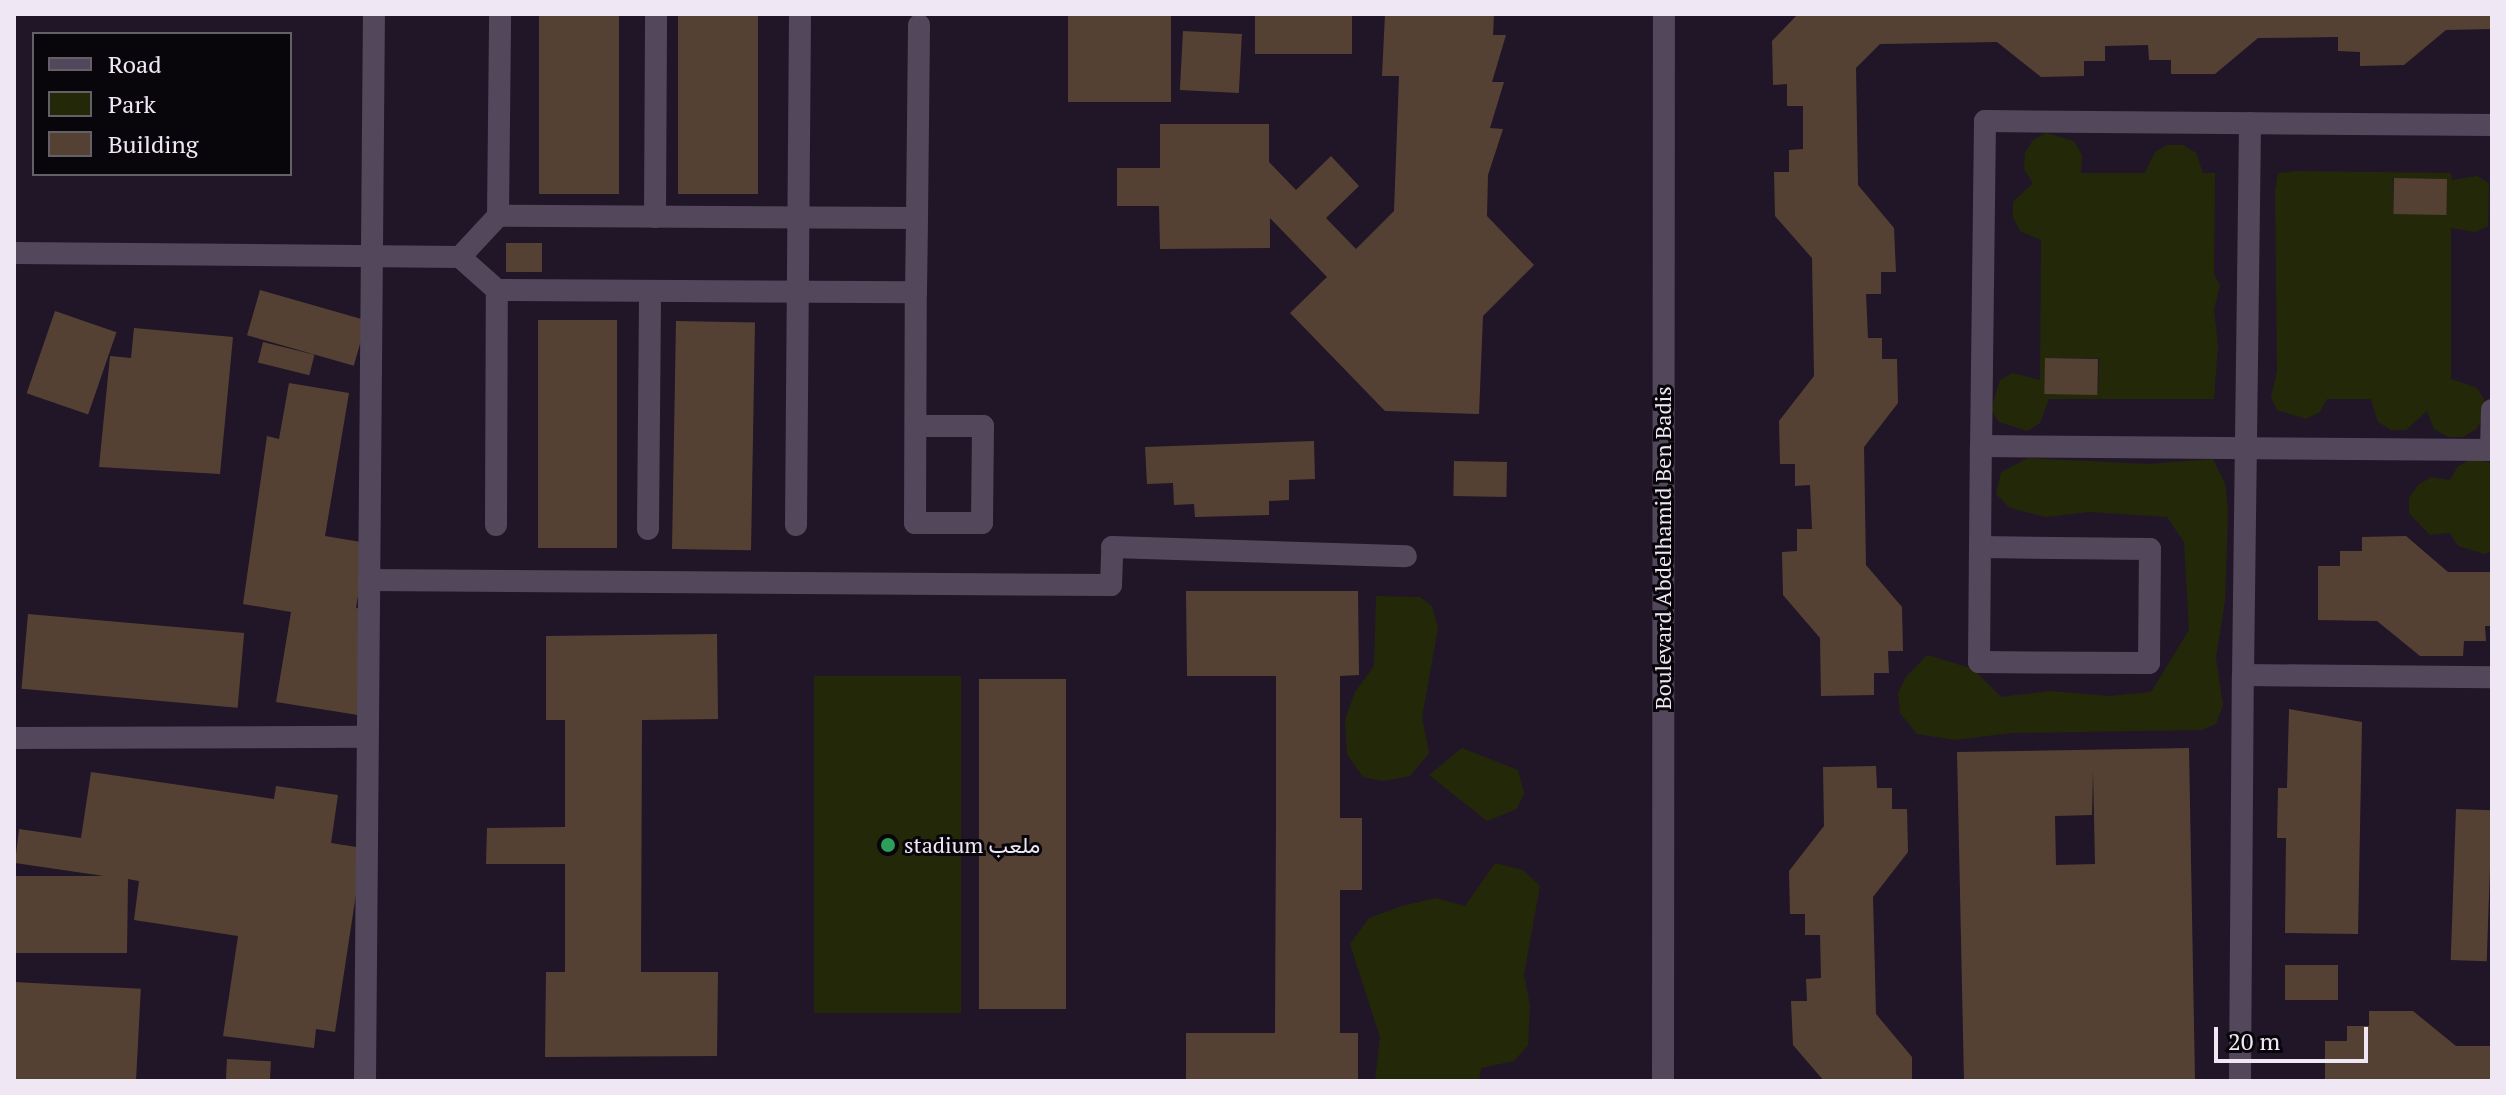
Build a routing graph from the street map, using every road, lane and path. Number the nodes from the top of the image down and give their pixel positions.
1 (374, 14) edge
2 (500, 14) edge
3 (656, 14) edge
4 (800, 14) edge
5 (1664, 14) edge
6 (919, 25) dead end
7 (2250, 123) junction
8 (2492, 125) edge
9 (498, 216) junction
10 (655, 217) junction
11 (798, 217) junction
12 (917, 218) junction
13 (14, 253) edge
14 (375, 255) junction
15 (460, 257) junction
16 (497, 290) junction
17 (650, 291) junction
18 (798, 292) junction
19 (916, 292) junction
20 (2492, 410) edge
21 (916, 426) junction
22 (1981, 446) junction
23 (2247, 448) junction
24 (496, 525) dead end
25 (796, 525) dead end
26 (648, 529) dead end
27 (1980, 547) junction
28 (1406, 556) dead end
29 (369, 580) junction
30 (2243, 675) junction
31 (2492, 677) edge
32 (367, 737) junction
33 (14, 738) edge
34 (365, 1081) edge
35 (1663, 1081) edge
36 (2240, 1081) edge

1 - 14 street
2 - 9 street
3 - 10 street
4 - 11 street
5 - 35 street, Boulevard Abdelhamid Ben Badis
6 - 12 street
7 - 8 street
7 - 22 street
7 - 23 street
9 - 10 street
9 - 15 street
10 - 11 street
11 - 12 street
11 - 18 street
12 - 19 street
13 - 14 street
14 - 15 street
14 - 29 street
15 - 16 street
16 - 17 street
16 - 24 street
17 - 18 street
17 - 26 street
18 - 19 street
18 - 25 street
19 - 21 street
20 - 23 street
21 - 21 street
22 - 23 street
22 - 27 street
23 - 30 street
27 - 27 street
28 - 29 street
29 - 32 street
30 - 31 street
30 - 36 street
32 - 33 street
32 - 34 street

